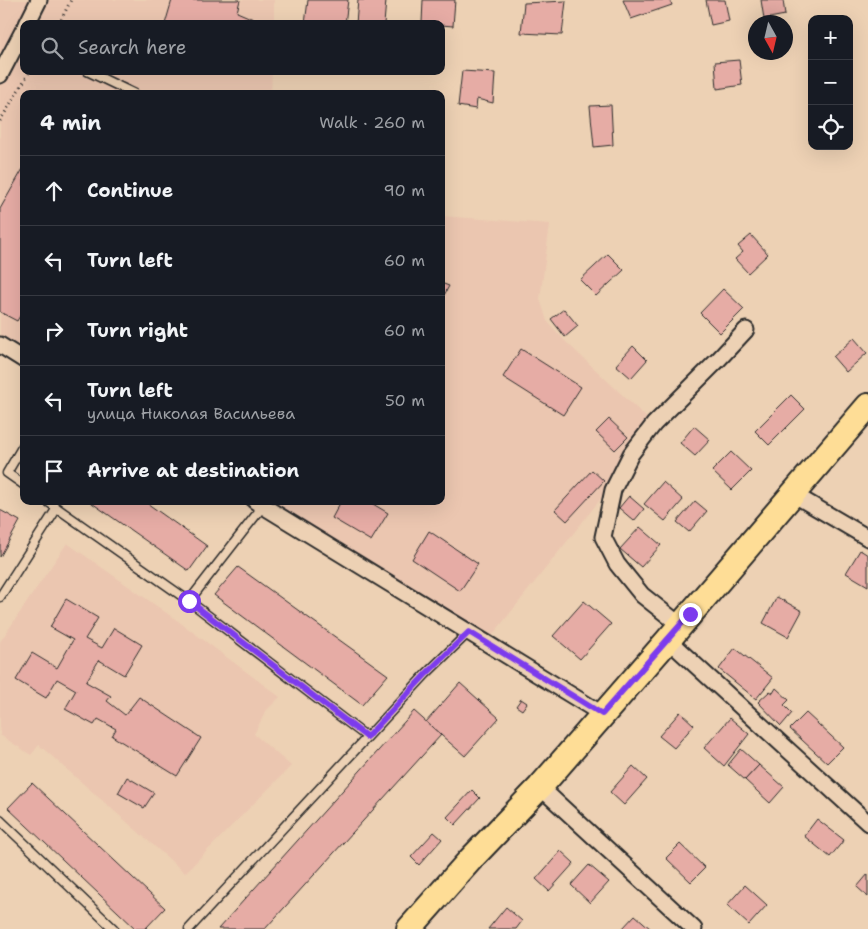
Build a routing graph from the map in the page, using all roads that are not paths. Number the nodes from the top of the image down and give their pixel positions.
1 (39, 0) edge
2 (29, 20) edge
3 (20, 38) edge
4 (0, 75) edge
5 (95, 75) edge
6 (127, 90) edge
7 (746, 330) dead end
8 (0, 345) edge
9 (20, 358) edge
10 (868, 406) edge
11 (20, 451) edge
12 (20, 482) edge
13 (793, 494) junction
14 (53, 505) edge
15 (258, 505) edge
16 (261, 505) edge
17 (57, 508) junction
18 (868, 538) edge
19 (0, 597) edge
20 (189, 601) junction
21 (469, 632) junction
22 (674, 633) junction
23 (602, 714) junction
24 (367, 737) junction
25 (540, 786) junction
26 (0, 820) edge
27 (868, 823) edge
28 (114, 929) edge
29 (190, 929) edge
30 (409, 929) edge
31 (694, 929) edge

1 - 2 street
3 - 4 street
5 - 6 lane
7 - 22 street
8 - 9 street
10 - 13 main road
11 - 12 lane
13 - 18 street
13 - 22 main road
14 - 17 lane
15 - 20 lane
16 - 21 street
17 - 19 lane
17 - 20 lane
20 - 24 lane
21 - 23 street
21 - 24 lane
22 - 23 main road
22 - 27 street
23 - 25 main road
24 - 29 lane
25 - 30 main road
25 - 31 street
26 - 28 lane

